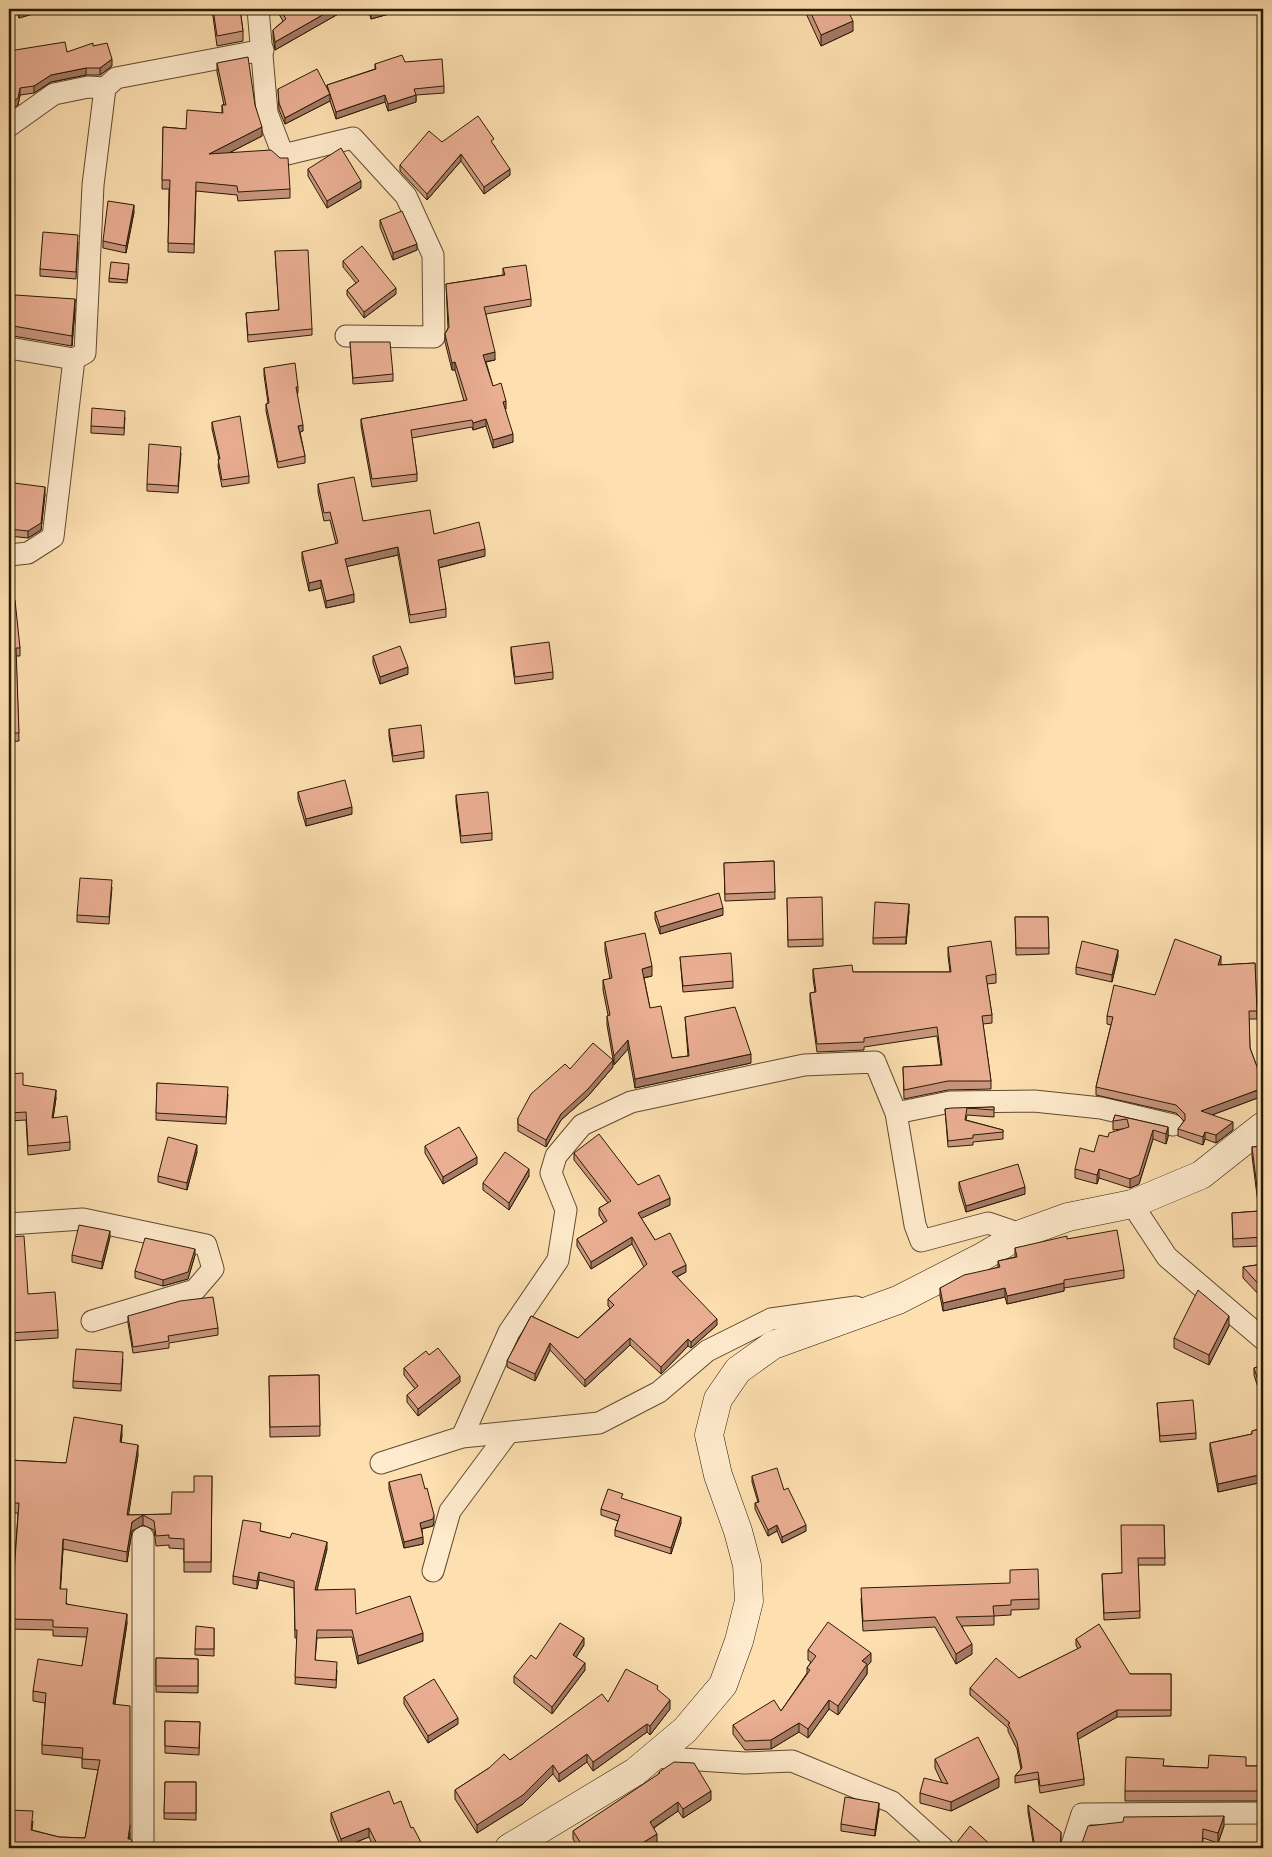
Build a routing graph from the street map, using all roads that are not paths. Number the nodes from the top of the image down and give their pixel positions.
1 (258, 9) edge
2 (263, 50) junction
3 (105, 88) junction
4 (9, 126) edge
5 (346, 336) dead end
6 (9, 348) edge
7 (74, 359) junction
8 (9, 555) edge
9 (896, 1113) junction
10 (1173, 1125) dead end
11 (1263, 1126) edge
12 (1132, 1204) junction
13 (9, 1224) edge
14 (1021, 1234) junction
15 (898, 1300) junction
16 (92, 1321) dead end
17 (1263, 1339) edge
18 (508, 1433) junction
19 (462, 1437) junction
20 (381, 1463) dead end
21 (143, 1537) dead end
22 (432, 1571) dead end
23 (652, 1757) junction
24 (1263, 1813) edge
25 (143, 1848) edge
26 (509, 1848) edge
27 (943, 1848) edge
28 (1071, 1848) edge

1 - 2 street
2 - 3 street
2 - 5 street
3 - 4 street
3 - 7 street
6 - 7 street
7 - 8 street
9 - 10 street
9 - 14 street
9 - 19 street
11 - 12 main road
12 - 14 main road
12 - 17 street
13 - 16 street
14 - 15 main road
15 - 18 street
15 - 23 main road
18 - 19 street
18 - 22 street
19 - 20 street
21 - 25 street
23 - 26 main road
23 - 27 street
24 - 28 street

